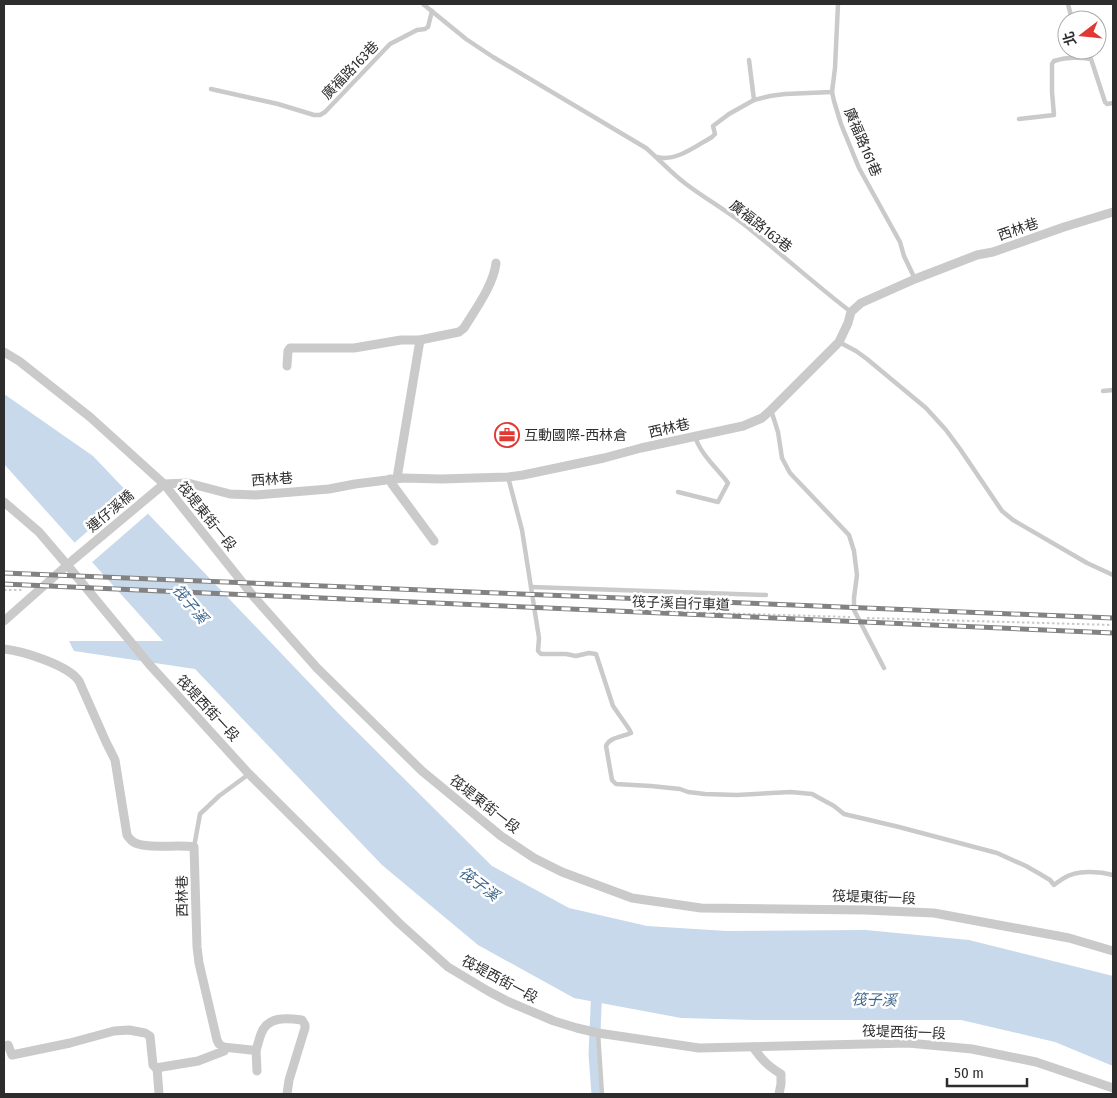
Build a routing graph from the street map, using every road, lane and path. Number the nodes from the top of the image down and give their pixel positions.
1 (838, 4) edge
2 (425, 5) edge
3 (432, 11) junction
4 (749, 60) dead end
5 (1057, 60) edge
6 (1091, 60) edge
7 (211, 89) dead end
8 (832, 92) junction
9 (754, 100) junction
10 (1113, 103) edge
11 (1019, 119) dead end
12 (657, 157) junction
13 (1113, 212) edge
14 (496, 263) dead end
15 (915, 278) junction
16 (851, 312) junction
17 (420, 340) junction
18 (839, 342) junction
19 (4, 352) edge
20 (287, 366) dead end
21 (1113, 390) edge
22 (1103, 391) dead end
23 (771, 410) junction
24 (694, 436) junction
25 (508, 477) junction
26 (394, 479) junction
27 (164, 484) junction
28 (678, 492) dead end
29 (4, 502) edge
30 (434, 541) dead end
31 (71, 563) junction
32 (1113, 575) edge
33 (530, 587) junction
34 (766, 595) dead end
35 (254, 597) junction
36 (534, 608) junction
37 (849, 618) dead end
38 (859, 618) dead end
39 (4, 621) edge
40 (1113, 625) edge
41 (4, 649) edge
42 (884, 668) dead end
43 (249, 774) junction
44 (194, 847) junction
45 (1113, 875) edge
46 (1113, 951) edge
47 (598, 1033) junction
48 (4, 1046) edge
49 (223, 1047) junction
50 (753, 1047) junction
51 (256, 1050) junction
52 (158, 1068) junction
53 (257, 1071) dead end
54 (1113, 1088) edge
55 (159, 1094) edge
56 (287, 1094) edge
57 (602, 1094) edge
58 (779, 1094) edge

1 - 8 lane, 廣福路161巷
2 - 3 lane, 廣福路163巷
3 - 7 lane, 廣福路163巷
3 - 12 lane, 廣福路163巷
4 - 9 lane
5 - 11 lane
6 - 10 lane
8 - 9 lane
8 - 15 lane, 廣福路161巷
9 - 12 lane
12 - 16 lane, 廣福路163巷
13 - 15 street, 西林巷
14 - 17 street
15 - 16 street, 西林巷
16 - 18 street, 西林巷
17 - 20 street
17 - 26 street
18 - 23 street, 西林巷
18 - 32 lane
19 - 27 street, 筏堤東街一段
21 - 22 lane
23 - 24 street, 西林巷
23 - 42 lane
24 - 25 street, 西林巷
24 - 28 lane
25 - 26 street, 西林巷
25 - 33 lane
26 - 27 street, 西林巷
26 - 30 street
27 - 31 street, 連仔溪橋
27 - 35 street, 筏堤東街一段
29 - 31 street, 筏堤西街一段
31 - 39 street, 連仔溪橋
31 - 43 street, 筏堤西街一段
33 - 34 lane
33 - 36 lane
35 - 36 path, 筏子溪自行車道
35 - 46 street, 筏堤東街一段
36 - 37 path, 筏子溪自行車道
36 - 45 lane
38 - 40 path
41 - 44 street
43 - 44 lane
43 - 47 street, 筏堤西街一段
44 - 49 street, 西林巷
47 - 50 street, 筏堤西街一段
47 - 57 lane
48 - 52 street
49 - 51 street
49 - 52 street
50 - 54 street, 筏堤西街一段
50 - 58 street
51 - 53 street
51 - 56 street
52 - 55 street

